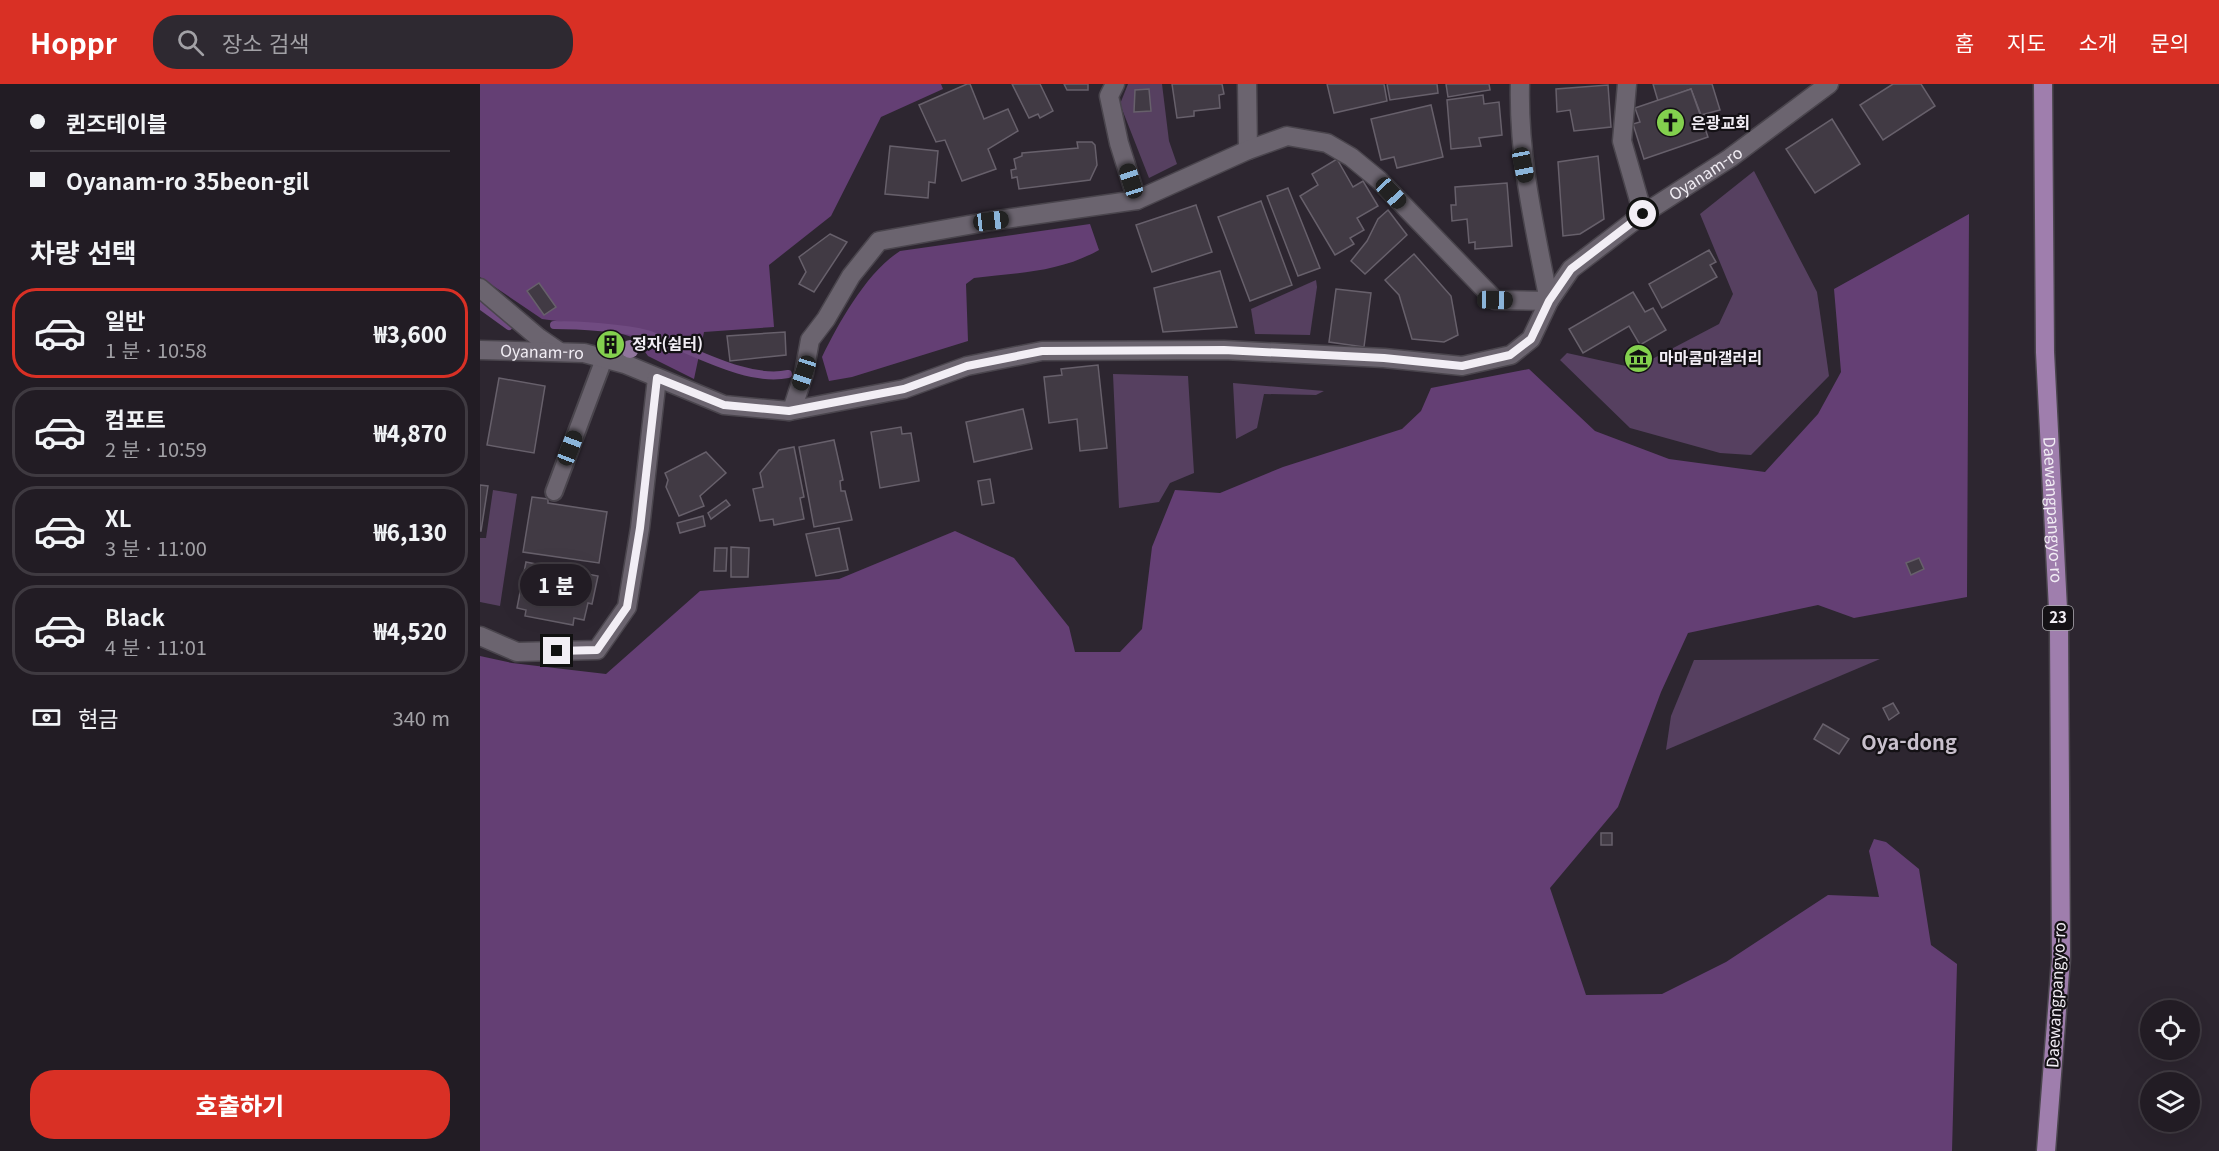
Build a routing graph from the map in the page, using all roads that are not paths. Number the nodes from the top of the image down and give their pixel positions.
1 (1115, 84) edge
2 (1247, 84) edge
3 (1520, 84) edge
4 (1627, 84) edge
5 (1829, 84) edge
6 (2043, 84) edge
7 (1248, 150) junction
8 (1137, 200) junction
9 (1643, 214) junction
10 (480, 288) edge
11 (1549, 301) junction
12 (480, 350) edge
13 (560, 352) junction
14 (604, 359) junction
15 (657, 378) junction
16 (789, 411) junction
17 (554, 492) dead end
18 (480, 636) edge
19 (2046, 1151) edge

1 - 8 street
2 - 7 street
3 - 11 street
4 - 9 street
5 - 9 street, Oyanam-ro
6 - 19 main road, Daewangpangyo-ro / 23
7 - 8 street
7 - 11 street
8 - 16 street
9 - 11 street, Oyanam-ro
10 - 13 street
11 - 16 street, Oyanam-ro
12 - 13 street, Oyanam-ro
13 - 14 street, Oyanam-ro
14 - 15 street, Oyanam-ro
14 - 17 lane, Oyanam-ro
15 - 16 street, Oyanam-ro
15 - 18 street

